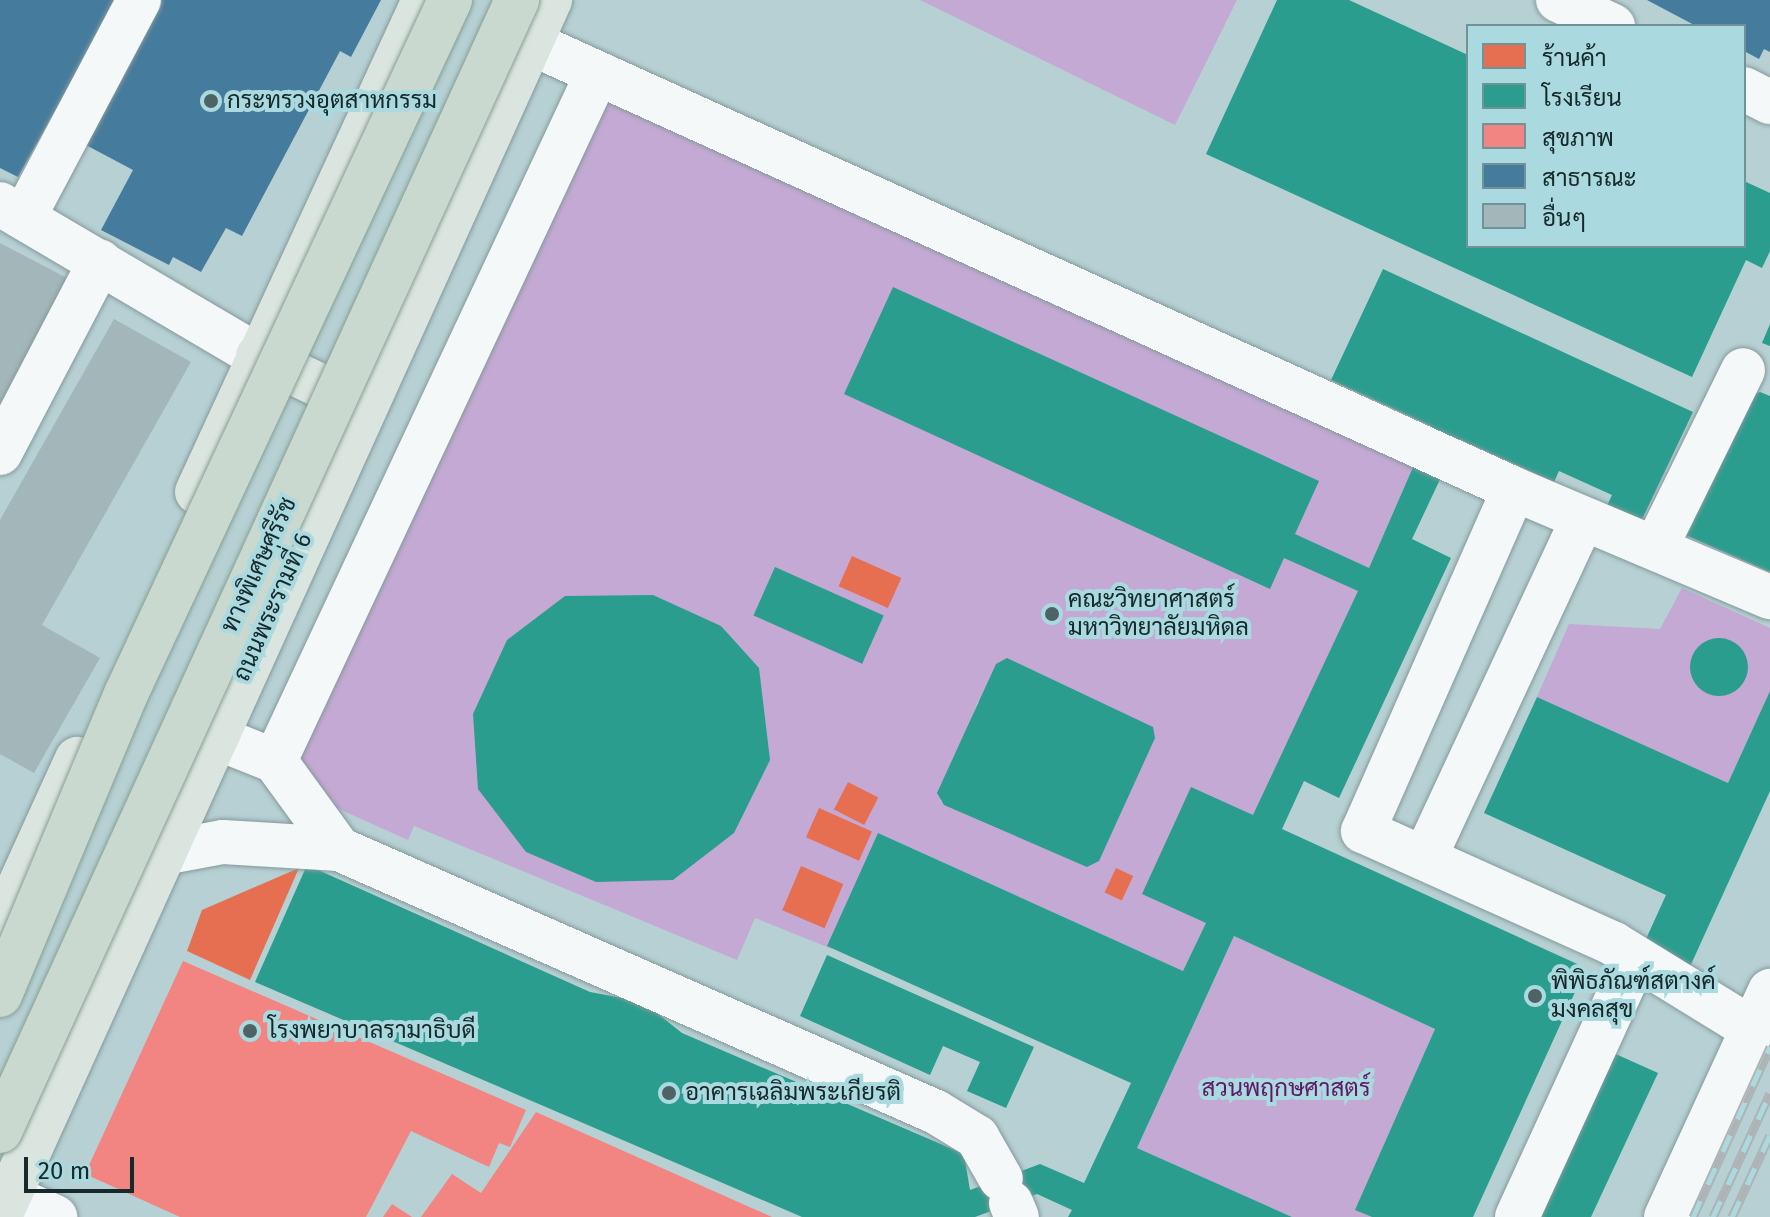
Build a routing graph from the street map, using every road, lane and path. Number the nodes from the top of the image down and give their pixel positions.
1 (139, 0) edge
2 (424, 0) edge
3 (450, 0) edge
4 (517, 0) edge
5 (550, 0) edge
6 (1558, 0) edge
7 (1609, 24) edge
8 (531, 43) junction
9 (597, 74) junction
10 (1746, 90) edge
11 (1770, 102) edge
12 (12, 210) edge
13 (100, 262) junction
14 (258, 356) junction
15 (1749, 367) edge
16 (363, 406) junction
17 (0, 453) edge
18 (1514, 489) junction
19 (1583, 519) junction
20 (1656, 547) junction
21 (1770, 597) edge
22 (215, 737) junction
23 (275, 761) junction
24 (339, 849) junction
25 (164, 853) junction
26 (1426, 855) junction
27 (0, 928) edge
28 (1634, 961) junction
29 (0, 995) edge
30 (1761, 1010) edge
31 (0, 1131) edge
32 (1010, 1200) edge
33 (5, 1206) edge
34 (55, 1217) edge
35 (1517, 1217) edge
36 (1666, 1217) edge

1 - 12 street
2 - 14 main road
3 - 29 highway, bridge
4 - 31 highway, ทางพิเศษศรีรัช, bridge
5 - 8 main road, ถนนพระรามที่ 6
6 - 7 street
8 - 9 street
8 - 16 main road, ถนนพระรามที่ 6
9 - 18 street
9 - 23 street
10 - 11 street
12 - 13 street
13 - 14 street
13 - 17 street
14 - 16 main road
14 - 27 main road
15 - 20 street
16 - 22 main road, ถนนพระรามที่ 6
18 - 19 street
18 - 26 street
19 - 20 street
19 - 26 street
20 - 21 street
22 - 23 street
22 - 25 main road, ถนนพระรามที่ 6
23 - 24 street
24 - 25 street
24 - 32 street
25 - 33 main road, ถนนพระรามที่ 6
26 - 28 street
28 - 30 street
28 - 35 street
30 - 36 street
33 - 34 street

